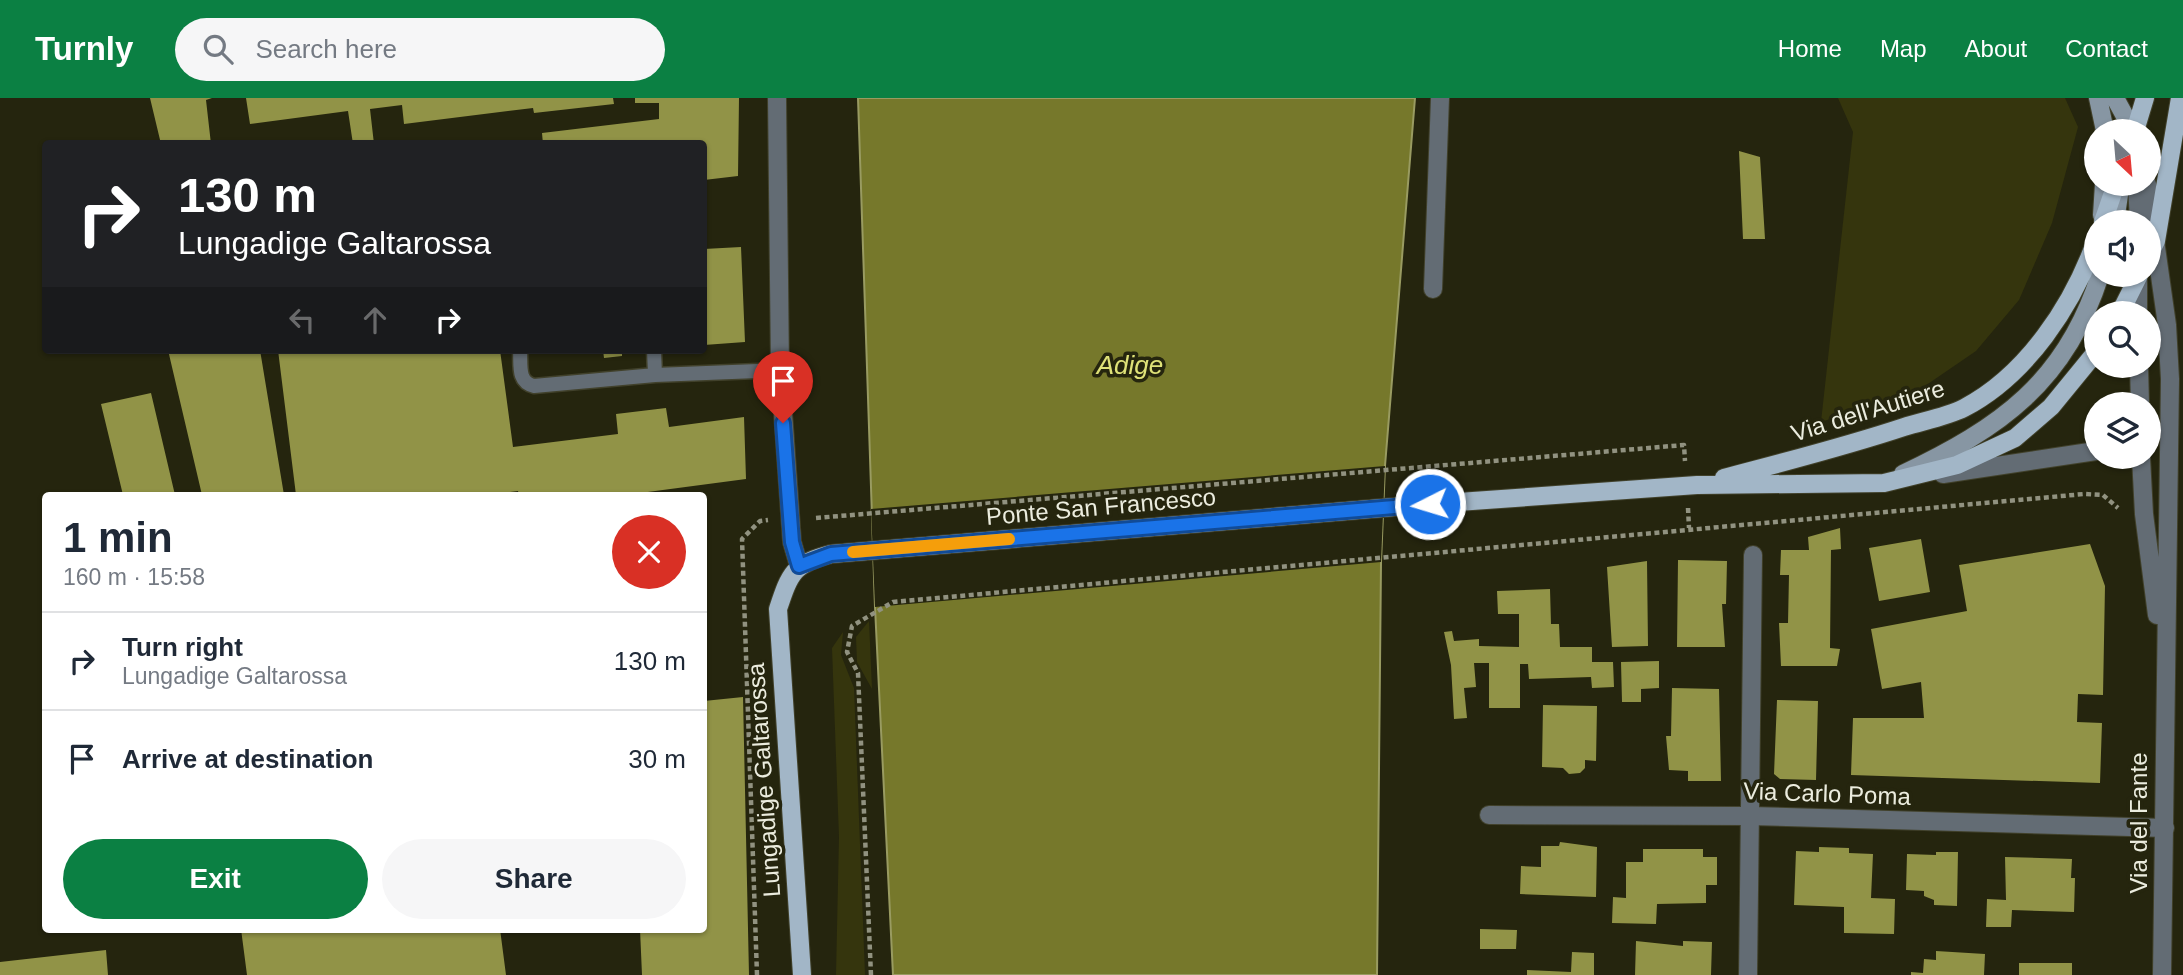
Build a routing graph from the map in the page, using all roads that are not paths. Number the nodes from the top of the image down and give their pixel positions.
1 (777, 98) edge
2 (1440, 98) edge
3 (2098, 98) edge
4 (2115, 98) edge
5 (2132, 98) edge
6 (2145, 98) edge
7 (2152, 98) edge
8 (2180, 98) edge
9 (2102, 119) edge
10 (2127, 119) edge
11 (2133, 119) edge
12 (2138, 119) edge
13 (2141, 119) edge
14 (2160, 210) edge
15 (2084, 270) edge
16 (2095, 287) edge
17 (2160, 287) edge
18 (1433, 289) dead end
19 (520, 354) edge
20 (654, 354) edge
21 (2084, 367) edge
22 (780, 370) junction
23 (655, 375) junction
24 (2177, 439) edge
25 (2084, 453) edge
26 (2142, 469) edge
27 (1884, 483) junction
28 (1697, 485) junction
29 (1430, 504) joint
30 (1753, 555) dead end
31 (799, 566) junction
32 (2165, 671) junction
33 (1489, 815) dead end
34 (1751, 816) junction
35 (2165, 828) junction
36 (802, 975) edge
37 (1748, 975) edge
38 (2162, 975) edge

1 - 22 street
2 - 18 street
3 - 9 main road
4 - 10 main road
5 - 11 main road
6 - 12 main road
7 - 13 main road
8 - 14 main road
15 - 28 main road, Via dell'Autiere
16 - 27 main road
17 - 24 street
19 - 23 lane
20 - 23 lane
21 - 27 main road, Via dell'Autiere
22 - 23 lane
22 - 31 street
24 - 32 street, Via del Fante
25 - 27 street, Via dell'Autiere
26 - 32 street, Via del Fante
27 - 28 main road, Via dell'Autiere
28 - 29 main road, Via dell'Autiere
29 - 31 main road, Ponte San Francesco
30 - 34 street
31 - 36 main road, Lungadige Galtarossa
32 - 35 street, Via del Fante
33 - 34 street, Via Carlo Poma
34 - 35 street, Via Carlo Poma
34 - 37 street
35 - 38 street, Via del Fante

